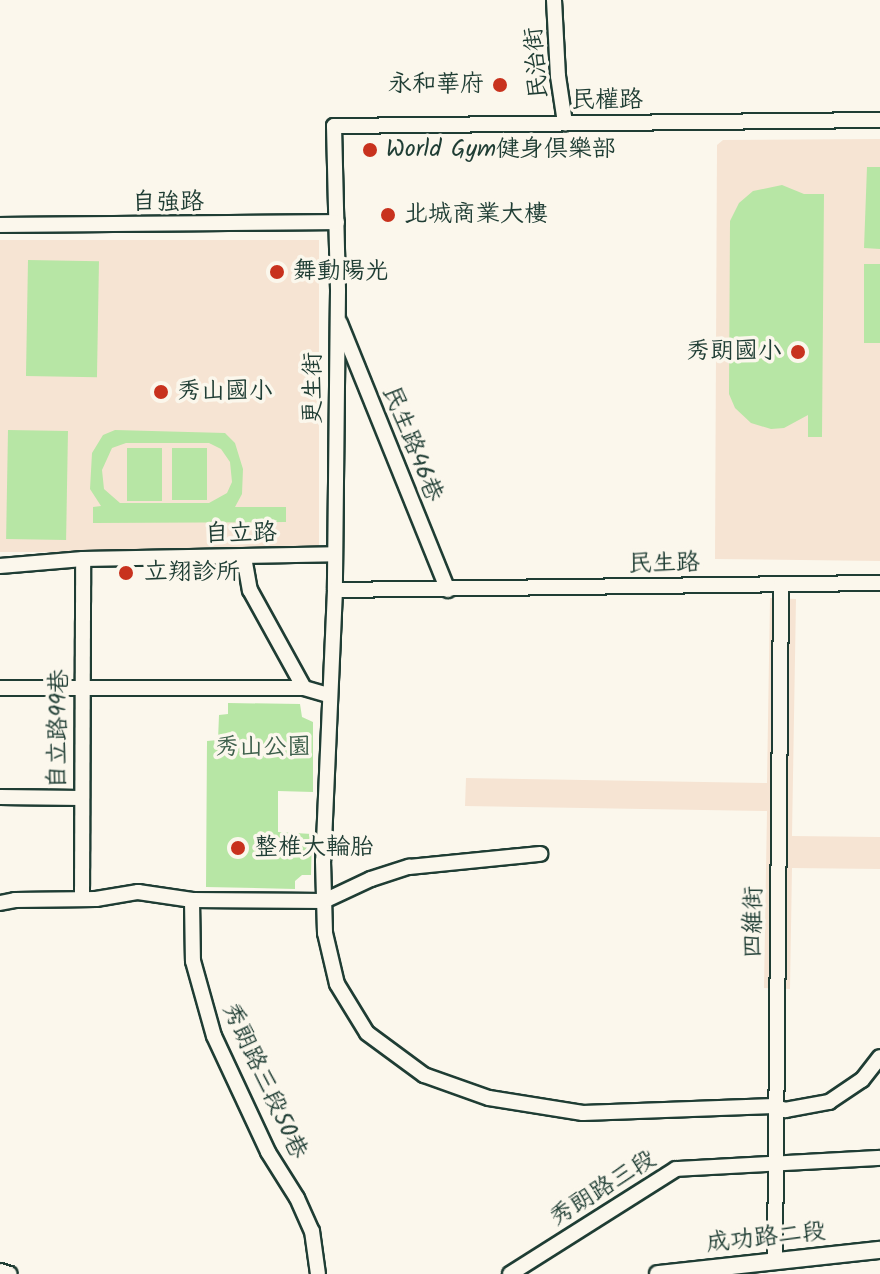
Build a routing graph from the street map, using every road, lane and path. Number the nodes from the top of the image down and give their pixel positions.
1 (554, 0) edge
2 (880, 120) edge
3 (565, 123) junction
4 (334, 126) joint
5 (337, 222) junction
6 (0, 225) edge
7 (336, 315) junction
8 (335, 554) junction
9 (244, 557) junction
10 (83, 559) junction
11 (0, 566) edge
12 (880, 583) edge
13 (781, 585) junction
14 (335, 590) junction
15 (448, 590) junction
16 (0, 688) edge
17 (82, 688) junction
18 (304, 688) junction
19 (329, 695) junction
20 (0, 797) edge
21 (81, 798) junction
22 (540, 854) dead end
23 (89, 899) junction
24 (192, 900) junction
25 (324, 901) junction
26 (0, 903) edge
27 (880, 1057) edge
28 (774, 1106) junction
29 (880, 1158) edge
30 (776, 1164) junction
31 (880, 1250) edge
32 (775, 1261) junction
33 (0, 1271) edge
34 (10, 1274) edge
35 (318, 1274) edge
36 (510, 1274) edge
37 (658, 1274) edge

1 - 3 street, 民治街
2 - 3 street, 民權路
3 - 4 street, 民權路
4 - 5 street, 更生街
5 - 6 street, 自強路
5 - 7 street, 更生街
7 - 8 street, 更生街
7 - 15 street, 民生路46巷
8 - 9 street, 自立路
8 - 14 street
9 - 10 street, 自立路
9 - 18 street
10 - 11 street, 自立路
10 - 17 street, 自立路99巷
12 - 13 street, 民生路
13 - 15 street, 民生路
13 - 28 street, 四維街
14 - 15 street
14 - 19 street
16 - 17 street
17 - 18 street
17 - 21 street, 自立路99巷
18 - 19 street
19 - 25 street
20 - 21 street
21 - 23 street, 自立路99巷
22 - 25 street
23 - 24 street
23 - 26 street
24 - 25 street
24 - 35 street, 秀朗路三段50巷
25 - 28 street
27 - 28 street
28 - 30 street, 四維街
29 - 30 street, 秀朗路三段
30 - 32 street, 四維街
30 - 36 street, 秀朗路三段
31 - 32 street, 成功路二段
32 - 37 street, 成功路二段
33 - 34 street

